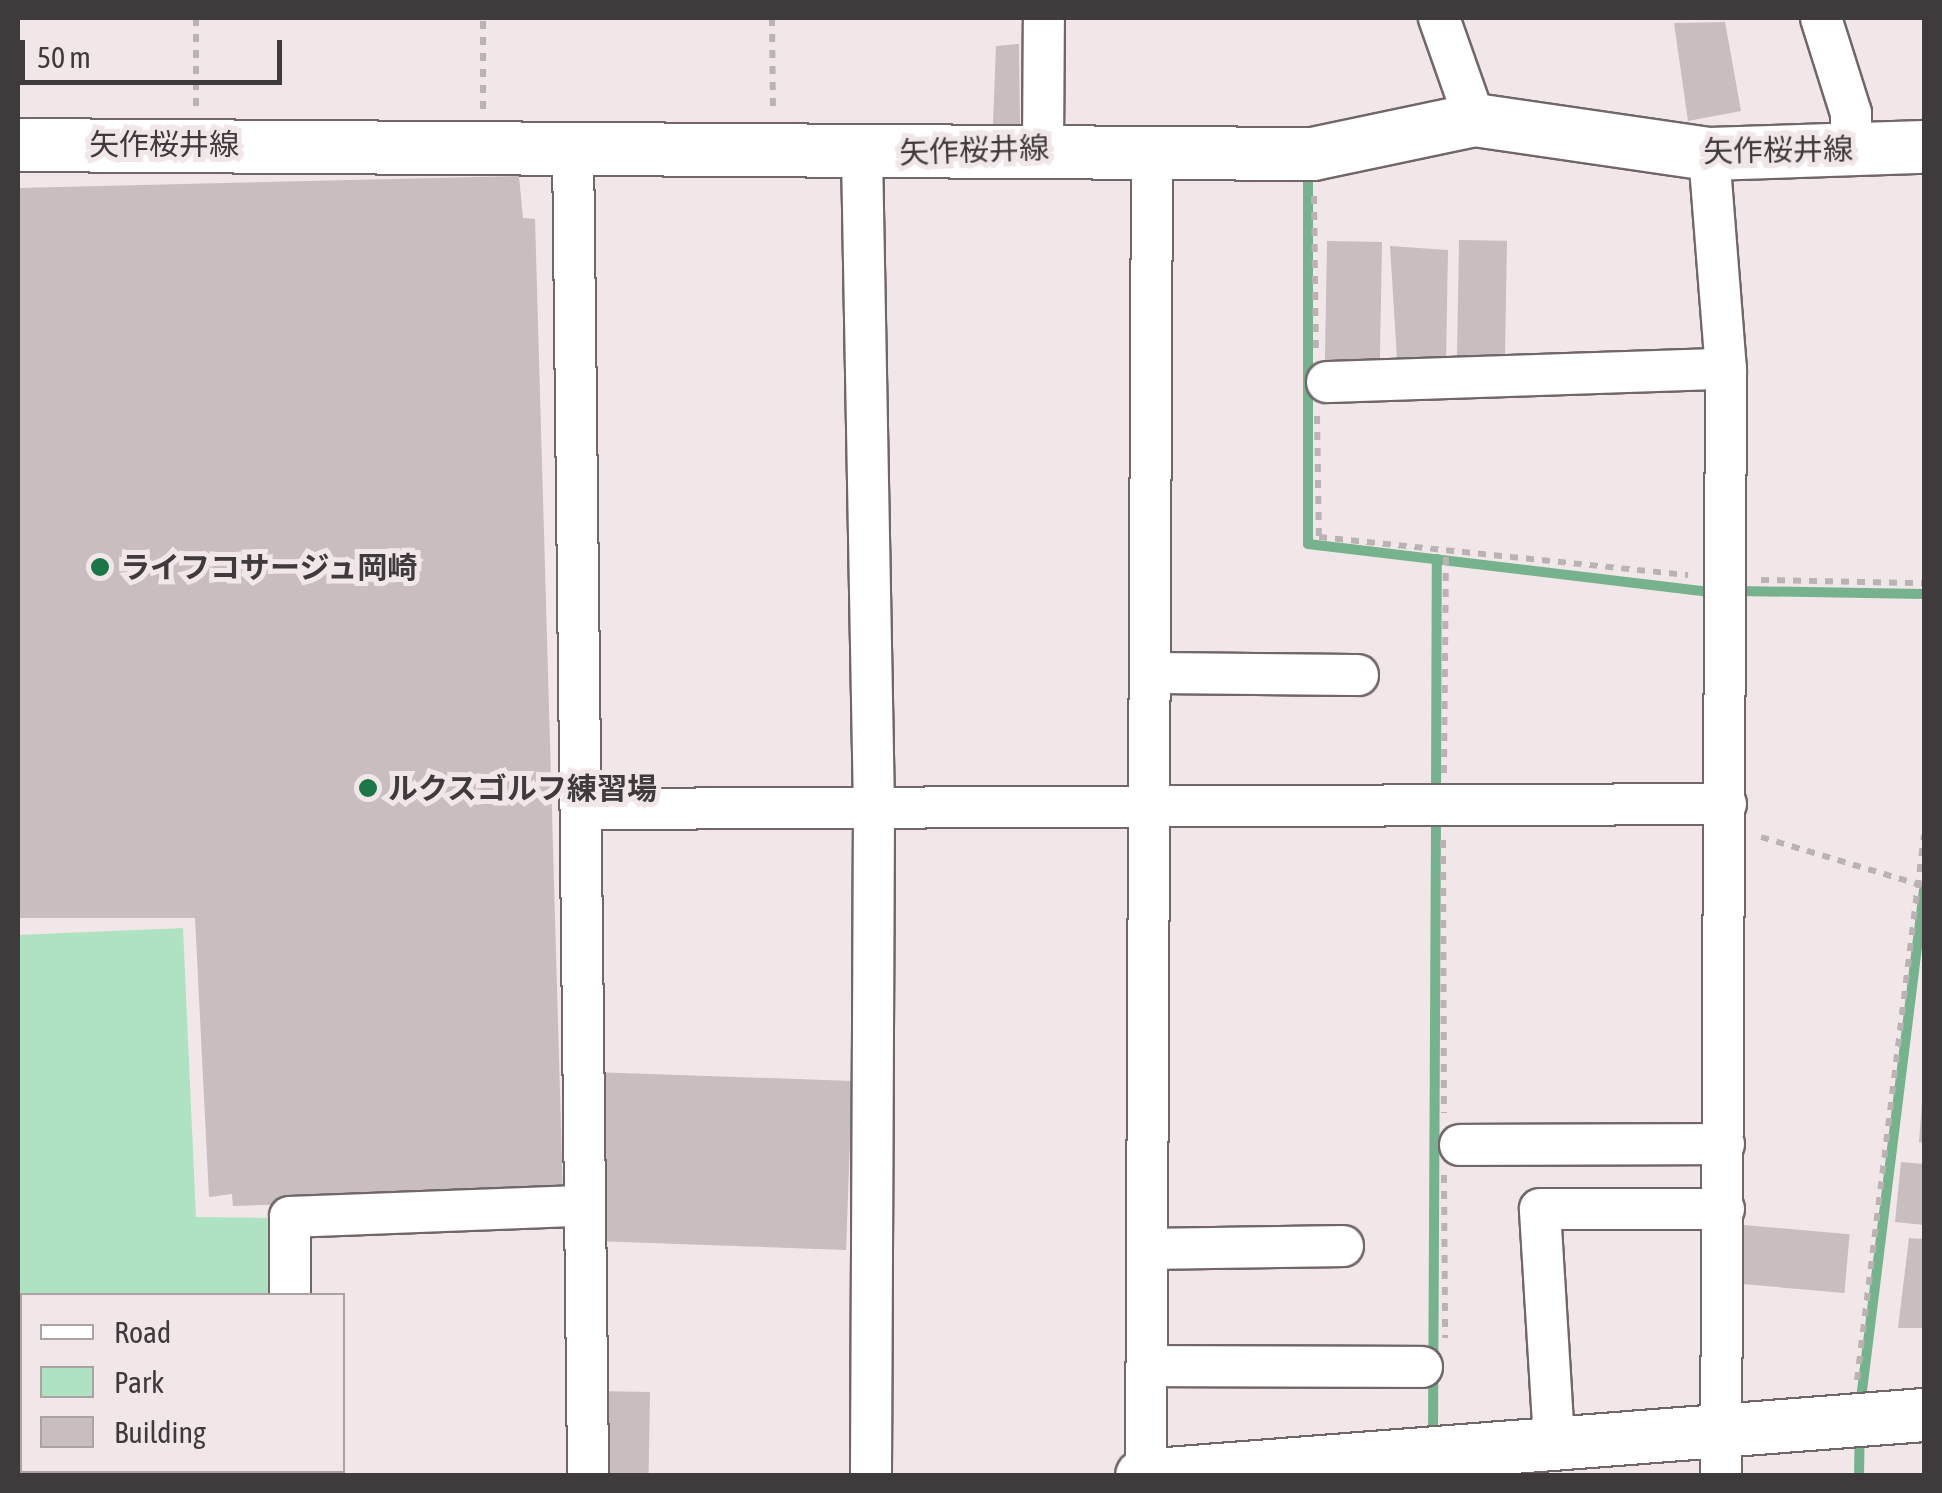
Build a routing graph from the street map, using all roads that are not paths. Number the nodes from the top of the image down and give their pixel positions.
1 (1044, 18) edge
2 (1439, 18) edge
3 (1822, 18) edge
4 (1475, 120) junction
5 (18, 145) edge
6 (574, 146) junction
7 (1043, 146) junction
8 (1924, 147) edge
9 (1152, 149) junction
10 (1851, 149) junction
11 (862, 154) junction
12 (1709, 154) junction
13 (1726, 369) junction
14 (1326, 382) dead end
15 (1154, 673) junction
16 (1358, 676) dead end
17 (584, 809) junction
18 (874, 810) junction
19 (1153, 811) junction
20 (1726, 815) junction
21 (1724, 1144) junction
22 (1460, 1145) dead end
23 (580, 1206) junction
24 (1724, 1209) junction
25 (1343, 1246) dead end
26 (1148, 1249) junction
27 (290, 1293) edge
28 (1148, 1366) junction
29 (1422, 1367) dead end
30 (1924, 1415) edge
31 (1554, 1440) junction
32 (1721, 1450) edge
33 (1445, 1462) edge
34 (1145, 1475) edge
35 (588, 1476) edge
36 (871, 1476) edge

1 - 7 street
2 - 4 street
3 - 10 street
4 - 9 street, 矢作桜井線
4 - 12 street, 矢作桜井線
5 - 6 street, 矢作桜井線
6 - 11 street, 矢作桜井線
6 - 17 street
7 - 9 street, 矢作桜井線
7 - 11 street, 矢作桜井線
8 - 10 street, 矢作桜井線
9 - 15 street
10 - 12 street, 矢作桜井線
11 - 18 street
12 - 13 street
13 - 14 street
13 - 20 street
15 - 16 street
15 - 19 street
17 - 18 street
17 - 23 street
18 - 19 street
18 - 36 street
19 - 20 street
19 - 26 street
20 - 21 street
21 - 22 street
21 - 24 street
23 - 27 street
23 - 35 street
24 - 31 street
24 - 32 street
25 - 26 street
26 - 28 street
28 - 29 street
28 - 34 street
30 - 32 street
31 - 32 street
31 - 33 street
33 - 34 street

